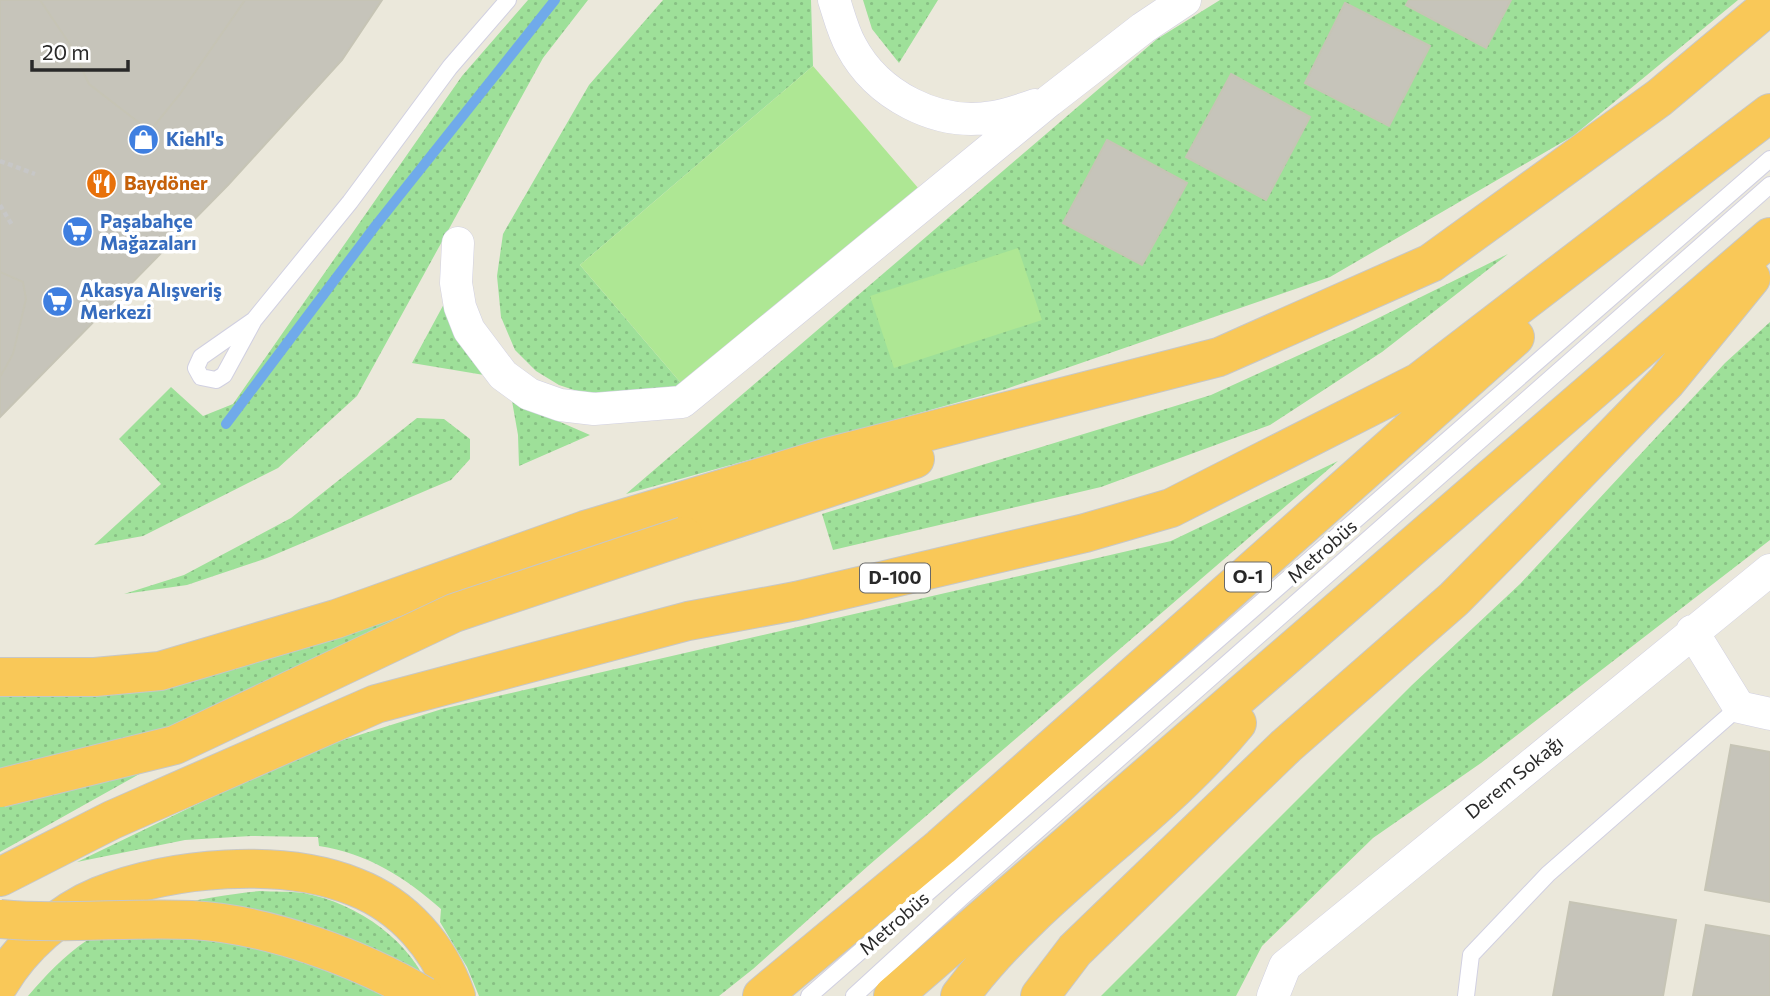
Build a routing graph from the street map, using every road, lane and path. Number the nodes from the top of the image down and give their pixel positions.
1 (508, 0) edge
2 (834, 0) edge
3 (1185, 0) edge
4 (1770, 5) edge
5 (1049, 101) junction
6 (1770, 113) edge
7 (940, 114) junction
8 (1725, 149) junction
9 (1770, 159) edge
10 (0, 161) edge
11 (35, 174) dead end
12 (955, 178) junction
13 (1770, 185) edge
14 (0, 205) edge
15 (12, 225) dead end
16 (1770, 237) edge
17 (458, 243) dead end
18 (1770, 254) edge
19 (254, 320) dead end
20 (1219, 358) junction
21 (1770, 570) edge
22 (1692, 631) junction
23 (1313, 632) junction
24 (0, 677) edge
25 (1740, 707) junction
26 (1770, 714) edge
27 (0, 788) edge
28 (0, 877) edge
29 (0, 919) edge
30 (0, 983) edge
31 (424, 996) edge
32 (456, 996) edge
33 (762, 996) edge
34 (809, 996) edge
35 (854, 996) edge
36 (893, 996) edge
37 (960, 996) edge
38 (1040, 996) edge
39 (1273, 996) edge
40 (1466, 996) edge

1 - 19 lane
2 - 7 street
3 - 5 street
4 - 20 highway
5 - 7 street
5 - 12 street
6 - 8 highway, O-1
7 - 12 street
8 - 28 highway, D-100
8 - 33 highway, O-1
9 - 34 lane, Metrobüs
10 - 11 path
12 - 17 street
13 - 35 lane, Metrobüs
14 - 15 path
16 - 23 highway
18 - 38 highway
20 - 24 highway
20 - 27 highway, bridge
21 - 22 street, Derem Sokağı
22 - 25 street
22 - 39 street, Derem Sokağı
23 - 36 highway
23 - 37 highway
25 - 26 street
25 - 40 lane
29 - 31 highway, bridge
30 - 32 highway

